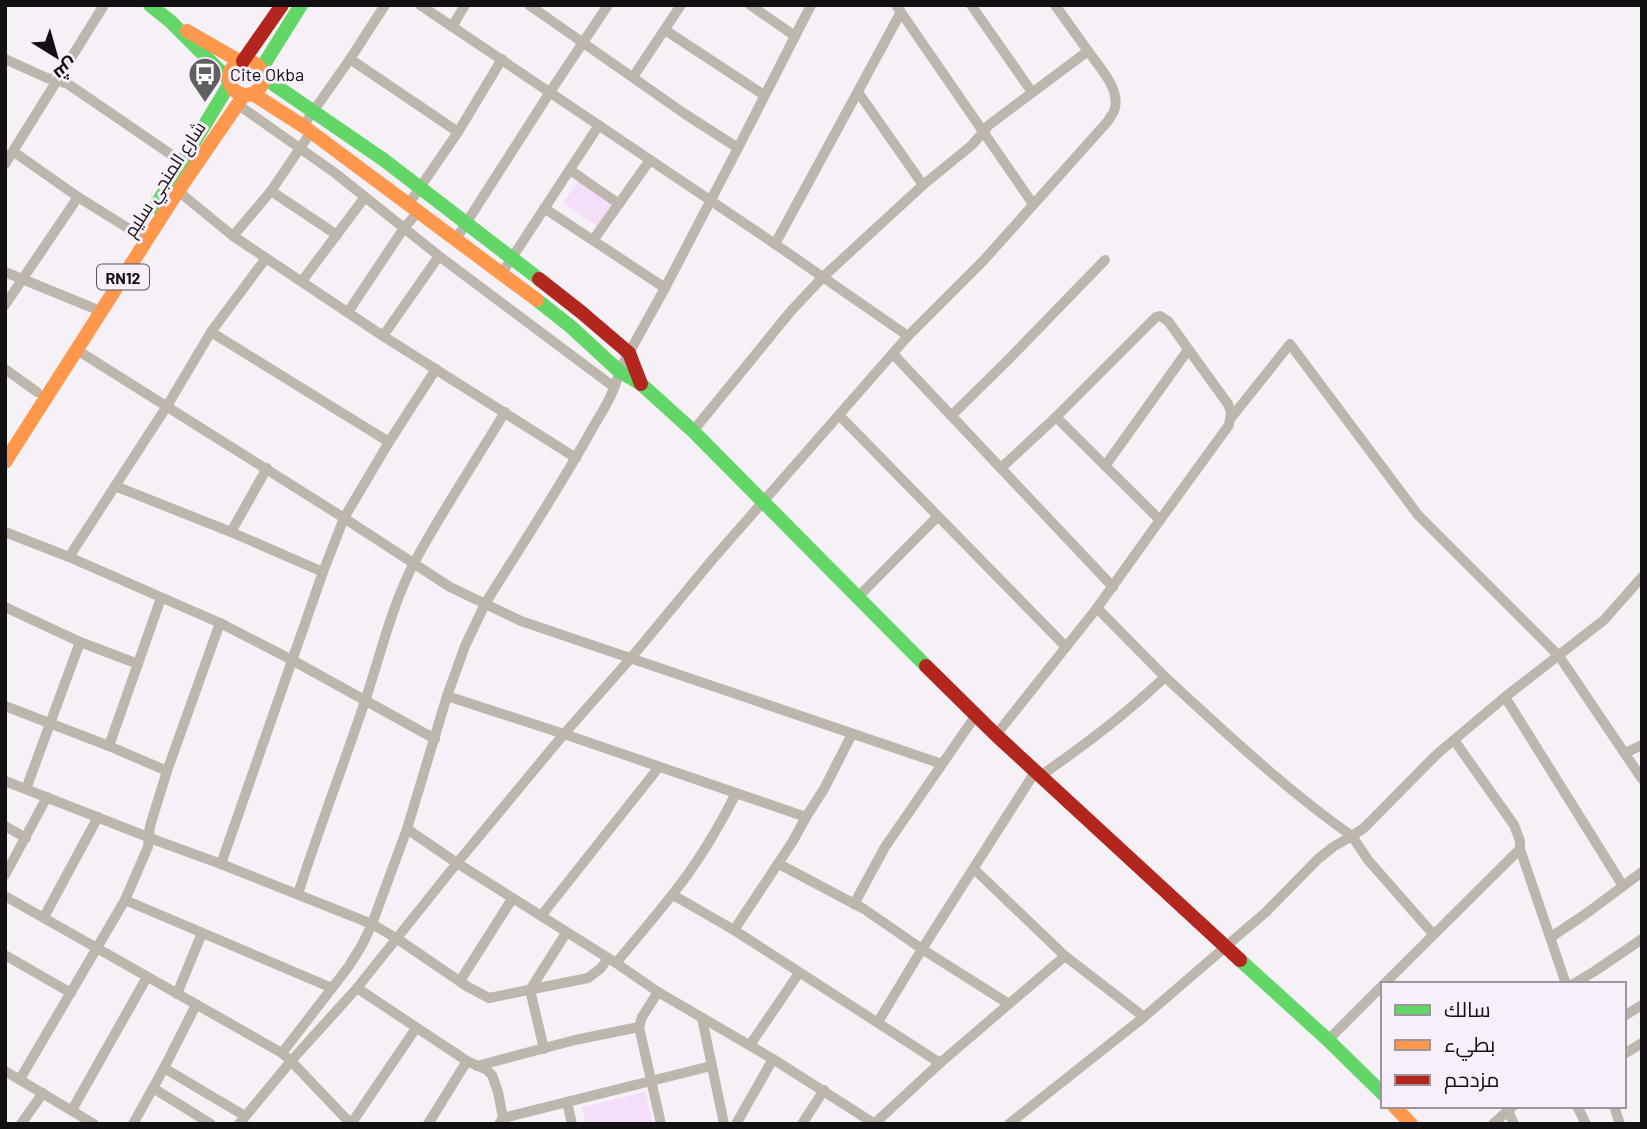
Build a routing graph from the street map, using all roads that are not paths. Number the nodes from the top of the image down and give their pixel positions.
1 (104, 5) edge
2 (150, 5) edge
3 (282, 5) edge
4 (301, 5) edge
5 (385, 5) edge
6 (420, 5) edge
7 (465, 5) edge
8 (529, 5) edge
9 (608, 5) edge
10 (681, 5) edge
11 (750, 5) edge
12 (811, 5) edge
13 (971, 5) edge
14 (1055, 5) edge
15 (898, 9) edge
16 (170, 21) junction
17 (452, 27) junction
18 (665, 30) junction
19 (795, 36) junction
20 (583, 42) junction
21 (1088, 51) junction
22 (350, 59) junction
23 (502, 59) junction
24 (5, 60) edge
25 (242, 61) junction
26 (262, 73) junction
27 (633, 77) junction
28 (57, 80) junction
29 (230, 82) junction
30 (550, 92) junction
31 (858, 92) junction
32 (1032, 92) junction
33 (764, 95) junction
34 (245, 97) junction
35 (313, 112) junction
36 (599, 125) junction
37 (307, 129) junction
38 (983, 131) junction
39 (458, 132) junction
40 (301, 148) junction
41 (738, 148) junction
42 (14, 152) junction
43 (650, 160) junction
44 (182, 162) junction
45 (5, 164) edge
46 (570, 170) junction
47 (923, 185) junction
48 (420, 188) junction
49 (178, 191) junction
50 (271, 191) junction
51 (78, 197) junction
52 (365, 197) junction
53 (710, 201) junction
54 (620, 204) junction
55 (1033, 204) junction
56 (413, 208) junction
57 (544, 208) junction
58 (467, 225) junction
59 (404, 228) junction
60 (139, 234) junction
61 (337, 235) junction
62 (233, 236) junction
63 (456, 239) junction
64 (594, 239) junction
65 (775, 244) junction
66 (439, 256) junction
67 (266, 258) junction
68 (512, 258) junction
69 (1105, 260) dead end
70 (5, 272) edge
71 (502, 273) junction
72 (823, 277) junction
73 (22, 279) junction
74 (302, 281) junction
75 (665, 288) junction
76 (5, 305) edge
77 (93, 307) junction
78 (348, 312) junction
79 (211, 332) junction
80 (383, 336) junction
81 (908, 336) junction
82 (77, 350) junction
83 (1188, 350) junction
84 (628, 353) junction
85 (894, 355) junction
86 (5, 369) edge
87 (436, 369) junction
88 (619, 371) junction
89 (641, 384) junction
90 (614, 387) junction
91 (37, 392) junction
92 (167, 406) junction
93 (505, 412) junction
94 (839, 415) junction
95 (951, 416) junction
96 (1056, 417) junction
97 (1231, 418) junction
98 (694, 431) junction
99 (5, 442) edge
100 (388, 442) junction
101 (576, 458) junction
102 (5, 462) edge
103 (1105, 466) junction
104 (267, 468) junction
105 (1001, 468) junction
106 (115, 486) junction
107 (762, 502) junction
108 (937, 517) junction
109 (344, 518) junction
110 (1160, 520) junction
111 (5, 532) edge
112 (231, 532) junction
113 (69, 557) junction
114 (414, 564) junction
115 (323, 572) junction
116 (1642, 577) edge
117 (1113, 587) junction
118 (161, 598) junction
119 (857, 598) junction
120 (485, 604) junction
121 (5, 607) edge
122 (1097, 608) junction
123 (220, 623) junction
124 (80, 642) junction
125 (1066, 647) junction
126 (1559, 656) junction
127 (631, 658) junction
128 (292, 660) junction
129 (138, 664) junction
130 (1164, 677) junction
131 (447, 696) junction
132 (1506, 697) junction
133 (365, 700) junction
134 (5, 706) edge
135 (976, 715) junction
136 (50, 724) junction
137 (564, 734) junction
138 (852, 734) junction
139 (996, 735) junction
140 (435, 739) junction
141 (1454, 740) junction
142 (1642, 745) edge
143 (109, 746) junction
144 (1625, 753) junction
145 (942, 764) junction
146 (659, 767) junction
147 (167, 771) junction
148 (1038, 774) junction
149 (1642, 779) edge
150 (5, 781) edge
151 (26, 789) junction
152 (736, 793) junction
153 (47, 797) junction
154 (98, 817) junction
155 (806, 817) junction
156 (5, 825) edge
157 (407, 829) junction
158 (148, 836) junction
159 (1352, 836) junction
160 (26, 838) junction
161 (1520, 849) junction
162 (457, 863) junction
163 (221, 864) junction
164 (779, 864) junction
165 (974, 869) junction
166 (1642, 873) edge
167 (5, 875) edge
168 (1623, 886) junction
169 (298, 894) junction
170 (673, 895) junction
171 (5, 896) edge
172 (512, 899) junction
173 (125, 900) junction
174 (854, 904) junction
175 (541, 916) junction
176 (44, 917) junction
177 (372, 924) junction
178 (734, 930) junction
179 (202, 933) junction
180 (566, 933) junction
181 (1433, 934) junction
182 (1550, 937) junction
183 (396, 938) junction
184 (1642, 939) edge
185 (1227, 946) junction
186 (97, 948) junction
187 (922, 949) junction
188 (5, 955) edge
189 (1065, 956) junction
190 (612, 960) junction
191 (799, 973) junction
192 (147, 977) junction
193 (460, 981) junction
194 (1385, 982) edge
195 (1565, 982) edge
196 (1576, 982) edge
197 (1381, 986) edge
198 (332, 988) junction
199 (357, 988) junction
200 (530, 989) junction
201 (658, 992) junction
202 (72, 993) junction
203 (177, 994) junction
204 (1009, 1004) junction
205 (196, 1005) junction
206 (1642, 1005) edge
207 (1626, 1015) edge
208 (1144, 1017) junction
209 (702, 1018) junction
210 (878, 1022) junction
211 (639, 1027) junction
212 (416, 1028) junction
213 (1328, 1040) junction
214 (1642, 1043) edge
215 (750, 1045) junction
216 (544, 1049) junction
217 (282, 1053) junction
218 (1626, 1053) edge
219 (773, 1059) junction
220 (291, 1061) junction
221 (472, 1063) junction
222 (940, 1063) junction
223 (711, 1066) junction
224 (164, 1069) junction
225 (5, 1070) edge
226 (20, 1079) junction
227 (651, 1081) junction
228 (153, 1088) junction
229 (824, 1090) junction
230 (1381, 1092) edge
231 (43, 1093) junction
232 (567, 1102) junction
233 (1396, 1108) edge
234 (1578, 1108) edge
235 (1511, 1109) edge
236 (72, 1110) junction
237 (242, 1120) edge
238 (502, 1122) edge
239 (92, 1123) edge
240 (21, 1124) edge
241 (133, 1124) edge
242 (211, 1124) edge
243 (351, 1124) edge
244 (428, 1124) edge
245 (572, 1124) edge
246 (661, 1124) edge
247 (724, 1124) edge
248 (736, 1124) edge
249 (802, 1124) edge
250 (874, 1124) edge
251 (1009, 1124) edge
252 (1410, 1124) edge
253 (1493, 1124) edge
254 (1514, 1124) edge
255 (1586, 1124) edge

1 - 28 street
2 - 16 street
3 - 25 street, RN12
4 - 26 street, RN12
5 - 22 street
6 - 17 street
7 - 17 street
8 - 20 street
9 - 20 street
10 - 18 street
11 - 19 street
12 - 19 street
13 - 32 street
14 - 21 street
15 - 31 street
15 - 38 street
16 - 25 street
16 - 29 street
17 - 23 street
18 - 27 street
18 - 33 street
19 - 33 street
20 - 27 street
20 - 30 street
21 - 32 street
21 - 55 street
22 - 35 street
22 - 39 street
23 - 30 street
23 - 39 street
24 - 28 street
25 - 26 street
25 - 29 street, RN12
26 - 34 street, RN12
26 - 35 street
27 - 41 street
28 - 42 street
28 - 44 street
29 - 34 street
29 - 44 street, شارع المنجي سليم / RN12
30 - 36 street
30 - 58 street
31 - 47 street
31 - 65 street
32 - 38 street
33 - 41 street
34 - 37 street
34 - 40 street
34 - 49 street, شارع المنجي سليم / RN12
35 - 37 street
35 - 48 street
36 - 43 street
36 - 46 street
37 - 40 street
37 - 56 street
38 - 47 street
38 - 55 street
39 - 48 street
40 - 50 street
40 - 52 street
41 - 53 street
42 - 45 street
42 - 51 street
43 - 53 street
43 - 54 street
44 - 60 street, شارع المنجي سليم / RN12
46 - 54 street
46 - 57 street
47 - 72 street
48 - 56 street
48 - 58 street
49 - 62 street
49 - 82 street, شارع المنجي سليم / RN12
50 - 61 street
50 - 62 street
51 - 60 street
51 - 73 street
52 - 59 street
52 - 61 street
53 - 65 street
53 - 75 street
54 - 64 street
55 - 81 street
56 - 59 street
56 - 63 street
57 - 64 street
57 - 68 street
58 - 63 street
58 - 68 street
59 - 66 street
59 - 78 street
60 - 77 street, شارع المنجي سليم / RN12
61 - 74 street
62 - 67 street
63 - 71 street
64 - 75 street
65 - 72 street
66 - 80 street
66 - 90 street
67 - 74 street
67 - 79 street
68 - 71 street
68 - 84 street
69 - 95 street
70 - 73 street
71 - 88 street
72 - 81 street
72 - 98 street
73 - 76 street
73 - 77 street
74 - 78 street
75 - 84 street
77 - 91 street, شارع المنجي سليم / RN12
78 - 80 street
79 - 92 street
79 - 100 street
80 - 87 street
81 - 85 street
82 - 92 street
82 - 102 street, شارع المنجي سليم / RN12
83 - 96 street
83 - 97 street
83 - 103 street
84 - 88 street
84 - 89 street
85 - 94 street
85 - 95 street
86 - 91 street
87 - 93 street
87 - 100 street
88 - 89 street
88 - 90 street
89 - 98 street
90 - 101 street
91 - 99 street, شارع المنجي سليم / RN12
92 - 104 street
92 - 106 street
93 - 101 street
93 - 114 street
94 - 107 street
94 - 108 street
95 - 105 street
96 - 103 street
96 - 105 street
97 - 110 street
97 - 126 street
98 - 107 street
100 - 109 street
101 - 120 street
103 - 110 street
104 - 109 street
104 - 112 street
105 - 117 street
106 - 112 street
106 - 113 street
107 - 119 street
107 - 127 street
108 - 119 street
108 - 125 street
109 - 114 street
109 - 115 street
110 - 117 street
111 - 113 street
112 - 115 street
113 - 118 street
114 - 120 street
114 - 133 street
115 - 128 street
116 - 126 street
117 - 122 street
118 - 123 street
118 - 129 street
119 - 135 street
120 - 127 street
120 - 131 street
121 - 124 street
122 - 125 street
122 - 130 street
123 - 128 street
123 - 147 street
124 - 129 street
124 - 136 street
125 - 139 street
126 - 132 street
126 - 144 street
127 - 137 street
127 - 138 street
128 - 133 street
128 - 163 street
129 - 143 street
130 - 148 street
130 - 159 street
131 - 137 street
131 - 140 street
132 - 141 street
132 - 168 street
133 - 140 street
133 - 169 street
134 - 136 street
135 - 139 street
135 - 145 street
136 - 143 street
136 - 151 street
137 - 146 street
137 - 162 street
138 - 145 street
138 - 155 street
139 - 148 street
140 - 157 street
141 - 159 street
141 - 161 street
142 - 144 street
143 - 147 street
144 - 149 street
145 - 174 street
146 - 152 street
146 - 175 street
147 - 158 street
148 - 165 street
148 - 185 street
150 - 151 street
151 - 153 street
152 - 155 street
152 - 170 street
153 - 154 street
153 - 160 street
154 - 158 street
154 - 176 street
155 - 164 street
156 - 160 street
157 - 162 street
157 - 177 street
158 - 163 street
158 - 173 street
159 - 181 street
159 - 185 street
160 - 167 street
161 - 181 street
161 - 182 street
162 - 172 street
162 - 183 street
163 - 169 street
164 - 174 street
164 - 178 street
165 - 187 street
165 - 189 street
166 - 168 street
168 - 182 street
169 - 177 street
170 - 178 street
170 - 190 street
171 - 176 street
172 - 175 street
172 - 193 street
173 - 179 street
173 - 186 street
174 - 187 street
175 - 180 street
176 - 186 street
177 - 183 street
177 - 198 street
178 - 191 street
179 - 198 street
179 - 203 street
180 - 190 street
180 - 200 street
181 - 194 street
182 - 195 street
183 - 193 street
183 - 199 street
184 - 196 street
185 - 208 street
185 - 213 street
186 - 192 street
186 - 202 street
187 - 204 street
187 - 210 street
188 - 202 street
189 - 204 street
189 - 208 street
190 - 200 street
190 - 201 street
191 - 210 street
191 - 215 street
192 - 203 street
192 - 236 street
193 - 200 street
197 - 213 street
198 - 217 street
199 - 212 street
199 - 220 street
200 - 216 street
201 - 209 street
201 - 211 street
202 - 226 street
203 - 205 street
204 - 222 street
205 - 217 street
205 - 224 street
206 - 207 street
208 - 251 street
209 - 215 street
209 - 223 street
210 - 222 street
211 - 216 street
211 - 227 street
212 - 221 street
212 - 243 street
213 - 230 street
214 - 218 street
215 - 219 street
216 - 221 street
217 - 220 street
219 - 229 street
219 - 248 street
220 - 237 street
220 - 243 street
221 - 238 street
221 - 244 street
222 - 250 street
223 - 227 street
223 - 247 street
224 - 228 street
224 - 237 street
225 - 226 street
226 - 231 street
227 - 232 street
227 - 246 street
228 - 241 street
228 - 242 street
229 - 249 street
229 - 250 street
231 - 236 street
231 - 240 street
232 - 238 street
232 - 245 street
233 - 252 street
234 - 255 street
235 - 253 street
235 - 254 street
236 - 239 street

